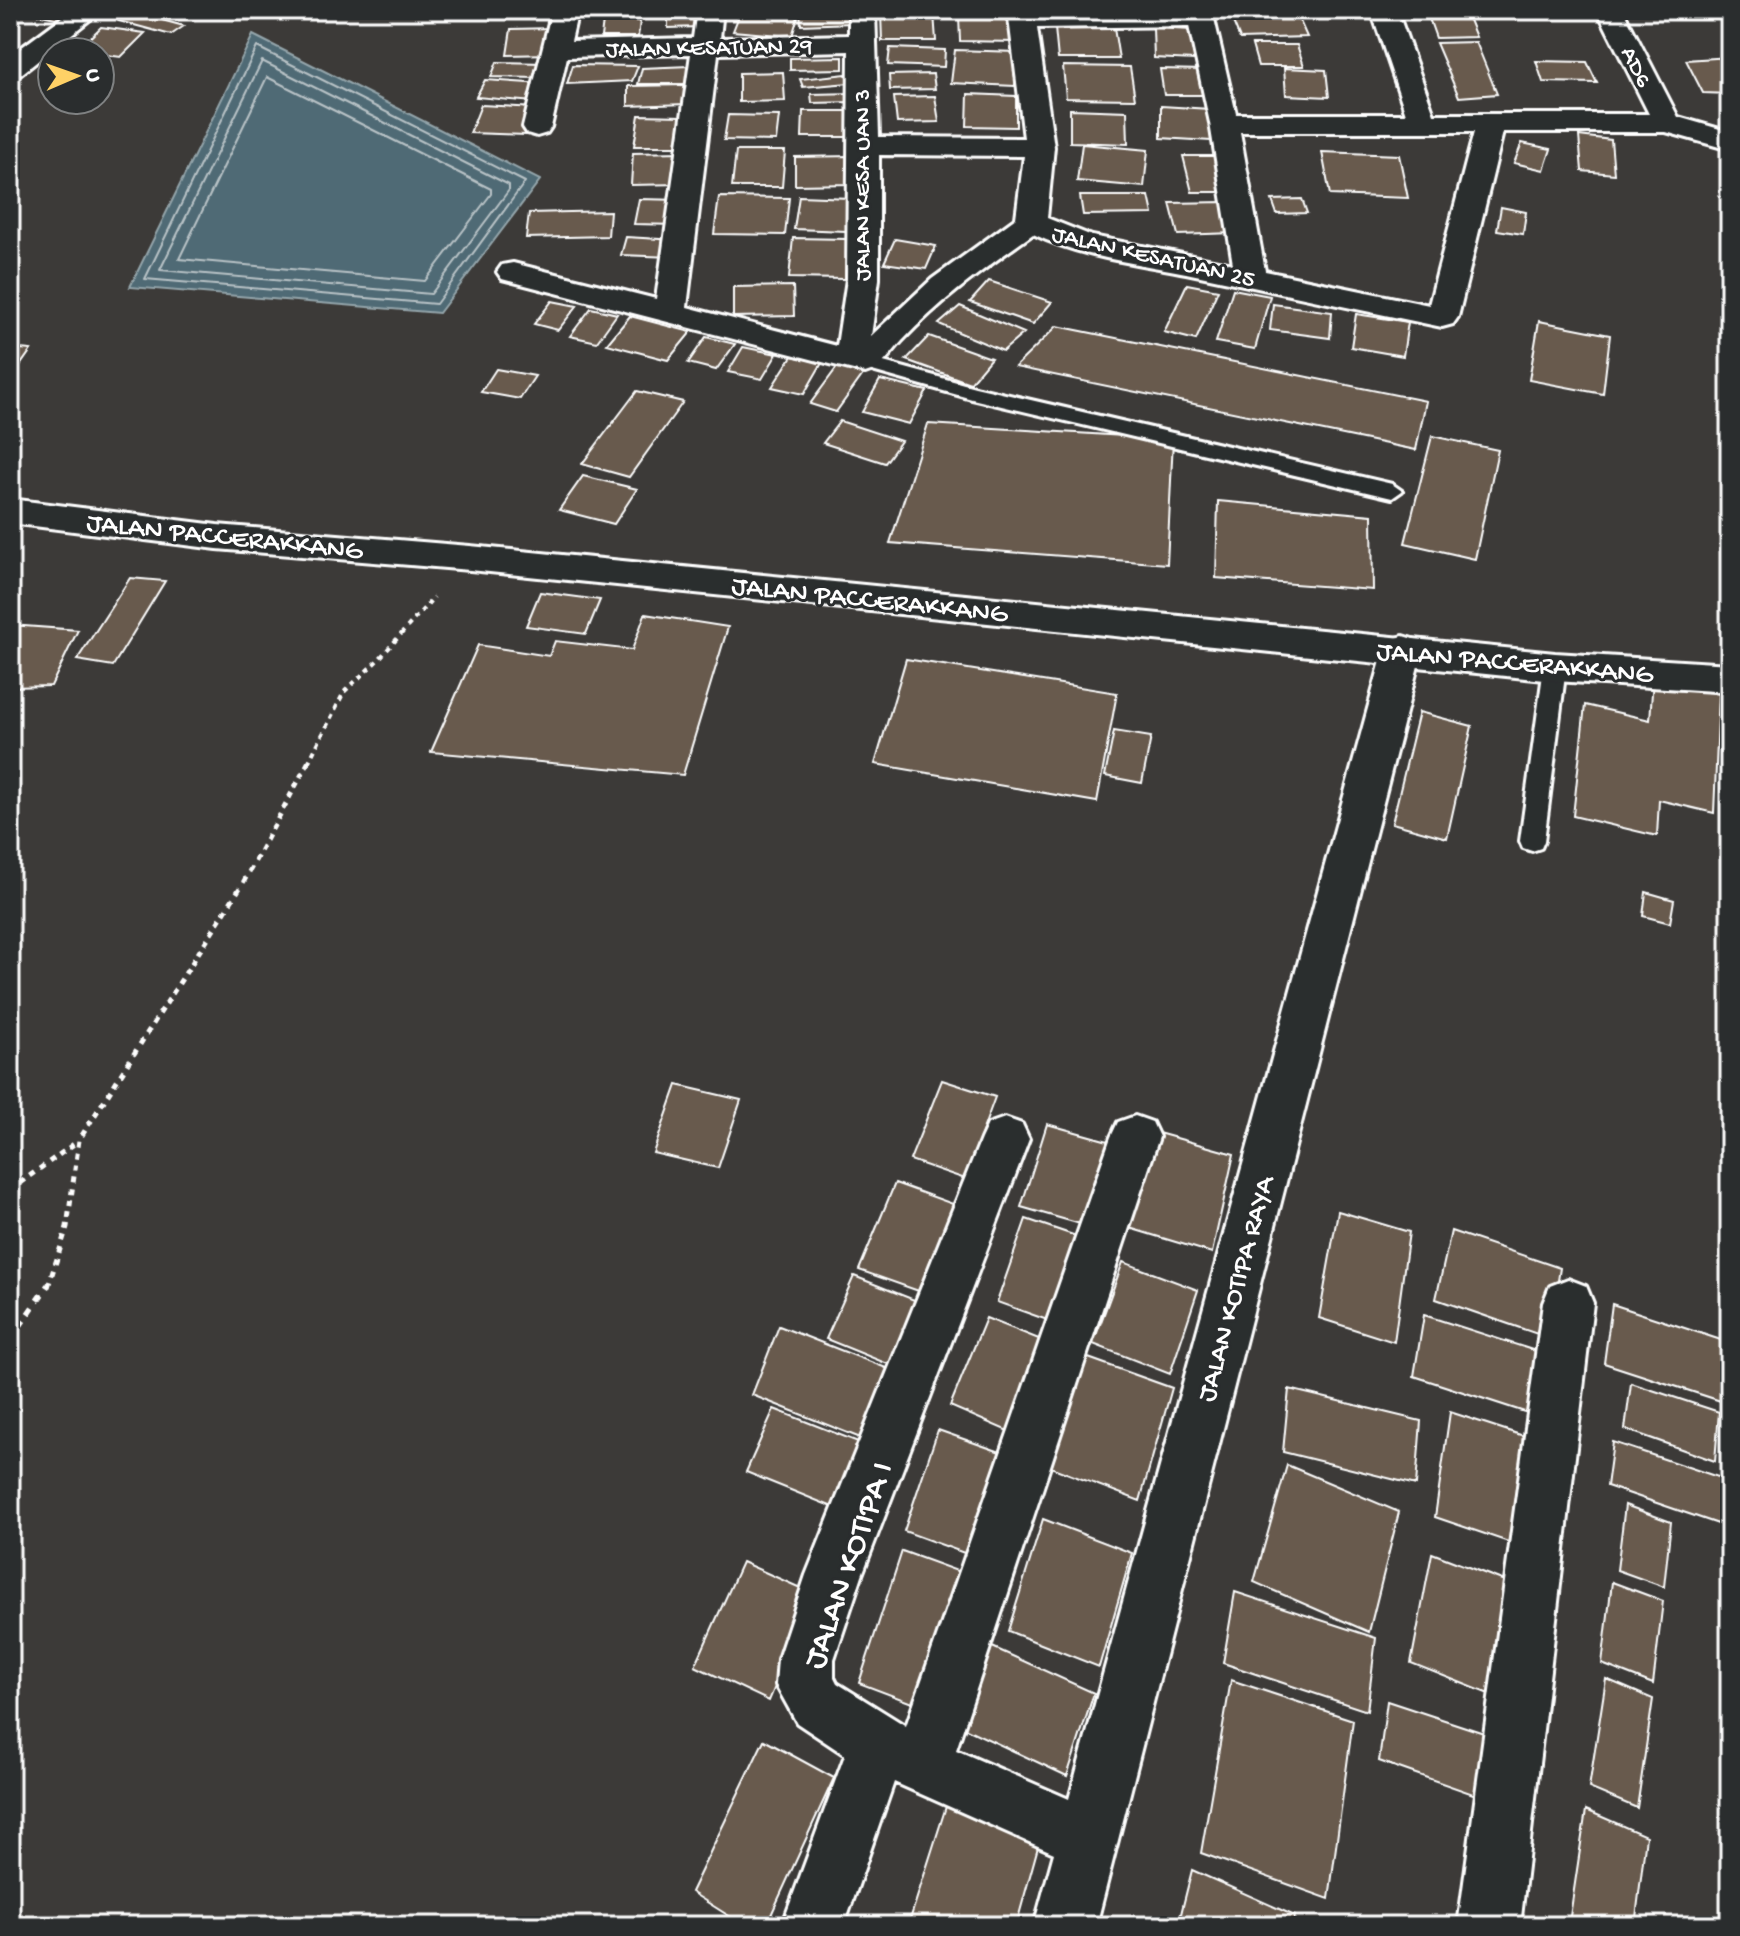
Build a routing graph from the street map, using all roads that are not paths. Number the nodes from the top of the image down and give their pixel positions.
1 (89, 10) edge
2 (565, 10) edge
3 (710, 10) edge
4 (862, 10) edge
5 (1384, 10) edge
6 (1610, 10) edge
7 (1200, 14) edge
8 (1022, 15) edge
9 (860, 43) junction
10 (706, 46) junction
11 (557, 49) junction
12 (10, 69) edge
13 (1423, 122) junction
14 (1491, 122) junction
15 (1224, 123) junction
16 (1667, 123) junction
17 (537, 127) dead end
18 (1730, 141) edge
19 (865, 146) junction
20 (1040, 147) junction
21 (1031, 222) junction
22 (513, 272) dead end
23 (1251, 279) junction
24 (670, 314) junction
25 (858, 361) junction
26 (1392, 491) dead end
27 (10, 511) edge
28 (1403, 650) junction
29 (1555, 667) junction
30 (1730, 678) edge
31 (1532, 841) dead end
32 (1135, 1137) dead end
33 (1005, 1139) dead end
34 (1568, 1303) dead end
35 (900, 1754) junction
36 (1089, 1838) junction
37 (813, 1926) edge
38 (1065, 1926) edge
39 (1489, 1926) edge

1 - 12 street
2 - 11 street
3 - 10 street
4 - 9 street, JALAN KESA UAN 3
5 - 13 street
6 - 16 street, AD6
7 - 8 street
7 - 15 street
8 - 20 street, JALAN KESATUAN 25
9 - 10 street, JALAN KESATUAN 29
9 - 19 street, JALAN KESA UAN 3
10 - 11 street, JALAN KESATUAN 29
10 - 24 street
11 - 17 street
13 - 14 street
13 - 15 street
14 - 16 street
14 - 23 street, JALAN KESATUAN 25
15 - 23 street
16 - 18 street
19 - 20 street
19 - 25 street, JALAN KESA UAN 3
20 - 21 street, JALAN KESATUAN 25
21 - 23 street, JALAN KESATUAN 25
21 - 25 street
22 - 24 street
24 - 25 street
25 - 26 lane
27 - 28 street, JALAN PACCERAKKANG
28 - 29 street, JALAN PACCERAKKANG
28 - 36 street, JALAN KOTIPA RAYA
29 - 30 street, JALAN PACCERAKKANG
29 - 31 lane
32 - 35 street
33 - 35 street, JALAN KOTIPA I
34 - 39 street
35 - 36 street, JALAN KOTIPA I
35 - 37 street
36 - 38 street, JALAN KOTIPA RAYA

